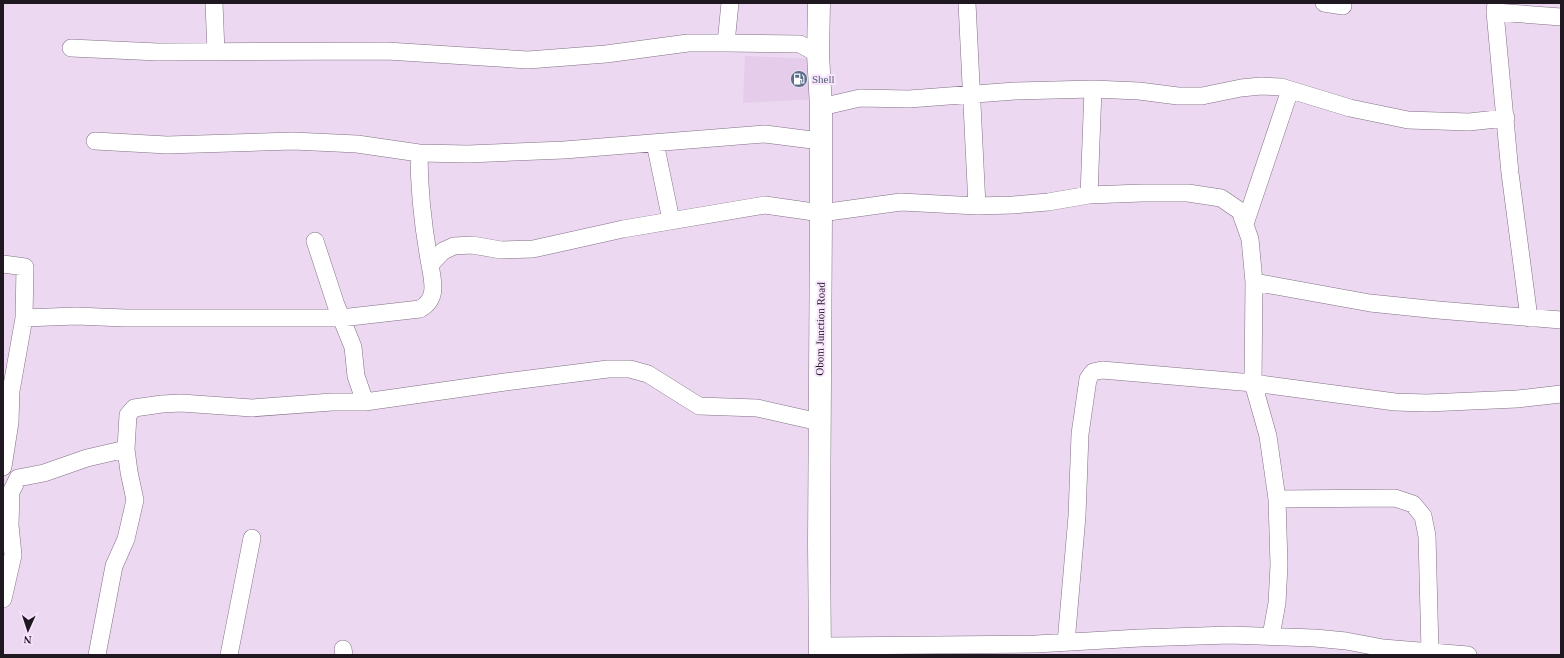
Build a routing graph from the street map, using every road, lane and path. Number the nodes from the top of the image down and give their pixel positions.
1 (214, 3) edge
2 (730, 3) edge
3 (819, 3) edge
4 (967, 3) edge
5 (1324, 3) edge
6 (1343, 6) dead end
7 (1496, 8) edge
8 (1561, 17) edge
9 (726, 43) junction
10 (71, 48) dead end
11 (216, 52) junction
12 (818, 54) junction
13 (1093, 89) junction
14 (1290, 90) junction
15 (972, 95) junction
16 (821, 107) junction
17 (1506, 118) junction
18 (95, 141) dead end
19 (820, 141) junction
20 (655, 143) junction
21 (419, 152) junction
22 (1089, 195) junction
23 (977, 206) junction
24 (821, 213) junction
25 (671, 220) junction
26 (1245, 224) junction
27 (315, 241) dead end
28 (3, 264) edge
29 (430, 265) junction
30 (1254, 282) junction
31 (24, 318) junction
32 (341, 318) junction
33 (1529, 318) junction
34 (1561, 320) edge
35 (1253, 383) junction
36 (7, 390) edge
37 (1561, 394) edge
38 (365, 402) junction
39 (819, 422) junction
40 (126, 449) junction
41 (3, 467) edge
42 (3, 476) edge
43 (7, 490) edge
44 (1278, 499) junction
45 (252, 538) dead end
46 (3, 599) edge
47 (1271, 636) junction
48 (1066, 643) junction
49 (1383, 651) edge
50 (1430, 651) junction
51 (820, 654) edge
52 (97, 655) edge
53 (229, 655) edge
54 (1468, 655) edge

1 - 11 street
2 - 9 street
3 - 12 main road, Obom Junction Road
4 - 15 street
5 - 6 street
7 - 8 street
7 - 17 street
9 - 11 street
9 - 12 street
10 - 11 street
12 - 16 main road, Obom Junction Road
13 - 14 street
13 - 15 street
13 - 22 street
14 - 17 street
14 - 26 street
15 - 16 street
15 - 23 street
16 - 19 main road, Obom Junction Road
17 - 33 street
18 - 21 street
19 - 20 street
19 - 24 main road, Obom Junction Road
20 - 21 street
20 - 25 street
21 - 29 street
22 - 23 street
22 - 26 street
23 - 24 street
24 - 25 street
24 - 39 main road, Obom Junction Road
25 - 29 street
26 - 30 street
27 - 32 street
28 - 31 street
29 - 32 street
30 - 33 street
30 - 35 street
31 - 32 street
31 - 36 street
32 - 38 street
33 - 34 street
35 - 37 street
35 - 44 street
35 - 48 street
36 - 41 street
38 - 39 street
38 - 40 street
39 - 51 main road, Obom Junction Road
40 - 43 street
40 - 52 street
42 - 43 street
43 - 46 street
44 - 47 street
44 - 50 street
45 - 53 street
47 - 48 street
47 - 49 street
48 - 51 street
49 - 50 street
50 - 54 street

